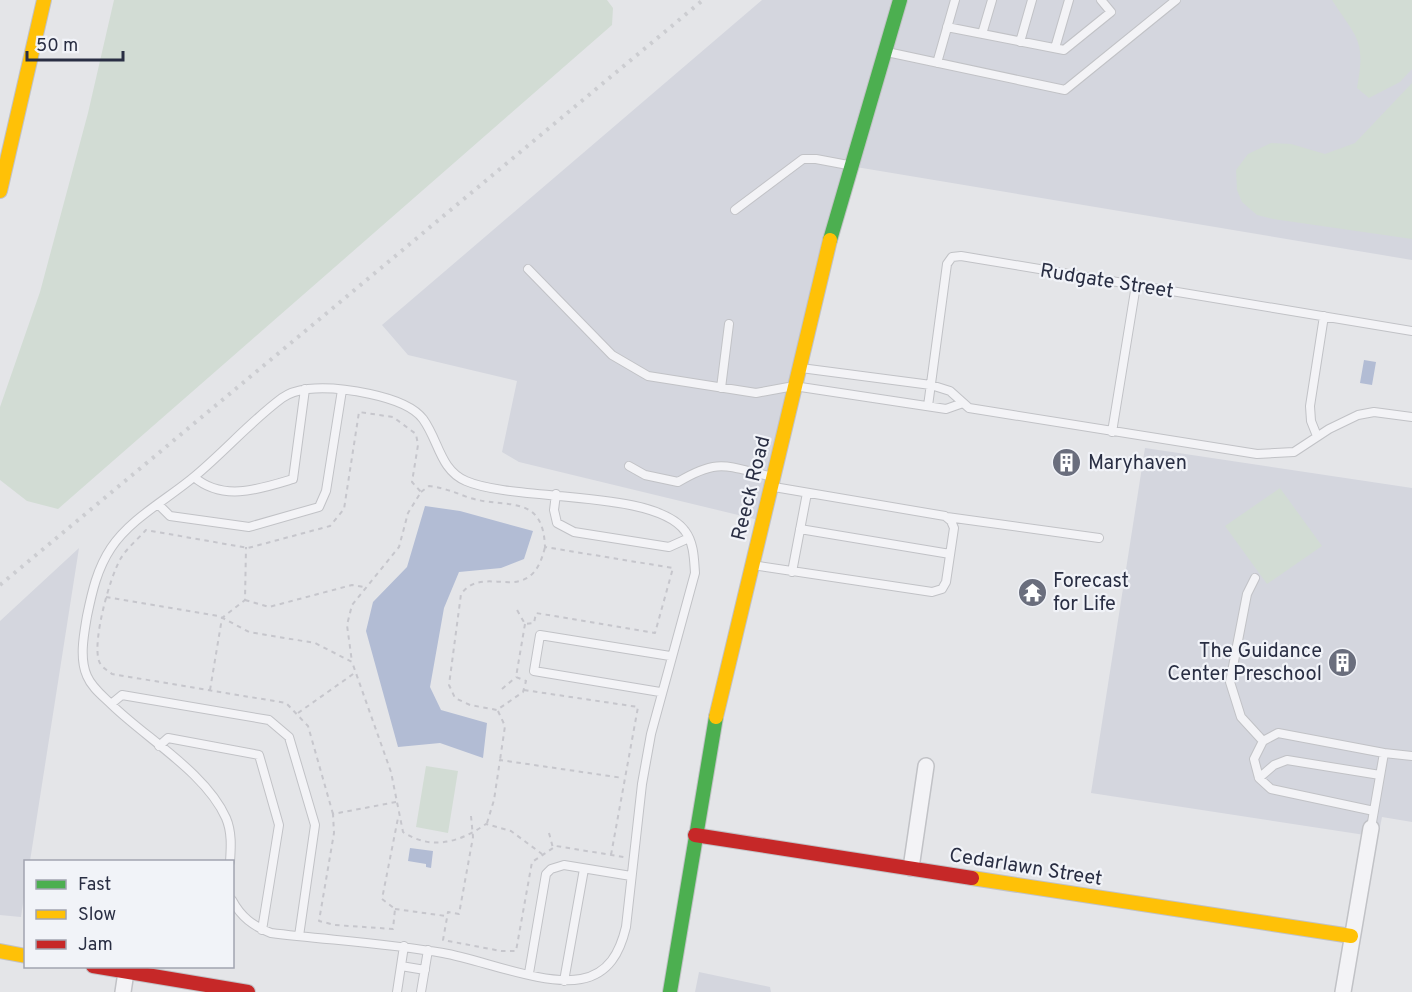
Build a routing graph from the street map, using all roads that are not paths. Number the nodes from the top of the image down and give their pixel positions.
1 (44, 0) edge
2 (900, 0) edge
3 (955, 0) edge
4 (992, 0) edge
5 (1032, 0) edge
6 (1069, 0) edge
7 (1101, 0) edge
8 (1176, 0) edge
9 (947, 27) junction
10 (982, 34) junction
11 (1020, 42) junction
12 (1054, 48) junction
13 (885, 51) junction
14 (937, 63) junction
15 (850, 166) junction
16 (0, 191) edge
17 (735, 210) dead end
18 (528, 269) dead end
19 (1136, 285) junction
20 (1324, 316) junction
21 (729, 324) dead end
22 (1412, 331) edge
23 (798, 368) junction
24 (931, 385) junction
25 (794, 386) junction
26 (721, 387) junction
27 (305, 389) junction
28 (342, 390) junction
29 (963, 403) junction
30 (928, 406) junction
31 (1412, 417) edge
32 (1112, 432) junction
33 (1317, 436) junction
34 (629, 466) dead end
35 (194, 477) junction
36 (772, 482) junction
37 (807, 493) junction
38 (556, 494) junction
39 (158, 504) junction
40 (945, 516) junction
41 (800, 529) junction
42 (1099, 537) dead end
43 (689, 538) junction
44 (950, 554) junction
45 (750, 565) junction
46 (792, 572) junction
47 (1255, 579) dead end
48 (670, 656) junction
49 (660, 692) junction
50 (111, 704) junction
51 (1263, 741) junction
52 (159, 746) junction
53 (1384, 753) junction
54 (1412, 756) edge
55 (927, 766) dead end
56 (1380, 775) junction
57 (1259, 778) junction
58 (1374, 811) junction
59 (1371, 828) joint
60 (695, 835) junction
61 (230, 860) edge
62 (911, 868) junction
63 (584, 869) junction
64 (631, 876) junction
65 (234, 903) edge
66 (262, 930) junction
67 (298, 936) junction
68 (1352, 936) junction
69 (404, 946) junction
70 (428, 950) junction
71 (0, 951) edge
72 (24, 956) edge
73 (401, 966) junction
74 (104, 968) edge
75 (425, 970) junction
76 (126, 972) junction
77 (528, 973) junction
78 (564, 981) junction
79 (123, 992) edge
80 (248, 992) edge
81 (397, 992) edge
82 (421, 992) edge
83 (670, 992) edge
84 (1343, 992) edge

1 - 16 main road
2 - 13 main road, Reeck Road
3 - 9 lane
4 - 10 lane
5 - 11 lane
6 - 12 lane
7 - 12 lane
8 - 14 lane
9 - 10 lane
9 - 14 lane
10 - 11 lane
11 - 12 lane
13 - 14 lane
13 - 15 main road, Reeck Road
15 - 17 lane
15 - 23 main road, Reeck Road
18 - 26 lane
19 - 20 lane, Rudgate Street
19 - 24 lane, Rudgate Street
19 - 32 lane
20 - 22 lane, Rudgate Street
20 - 33 lane
21 - 26 lane
23 - 24 lane
23 - 25 main road, Reeck Road
24 - 29 lane
24 - 30 lane, Rudgate Street
25 - 26 lane
25 - 30 lane
25 - 36 main road, Reeck Road
27 - 28 lane
27 - 35 lane
27 - 35 lane
28 - 38 lane
28 - 39 lane
29 - 30 lane
29 - 32 lane
31 - 33 lane
32 - 33 lane
34 - 36 lane
35 - 39 lane
36 - 37 lane
36 - 45 main road, Reeck Road
37 - 40 lane
37 - 41 lane
38 - 43 lane
38 - 43 lane
39 - 50 lane
40 - 42 lane
40 - 44 lane
41 - 44 lane
41 - 46 lane
43 - 48 lane
44 - 46 lane
45 - 46 lane
45 - 60 main road, Reeck Road
47 - 51 lane
48 - 49 lane
48 - 49 lane
49 - 64 lane
50 - 52 lane
50 - 67 lane
51 - 53 lane
51 - 57 lane
52 - 61 lane
52 - 66 lane
53 - 54 lane
53 - 56 lane
55 - 62 street
56 - 57 lane
56 - 58 lane
57 - 58 lane
58 - 59 lane
59 - 68 street
60 - 62 main road, Cedarlawn Street
60 - 83 main road, Reeck Road
62 - 68 main road, Cedarlawn Street
63 - 64 lane
63 - 77 lane
63 - 78 lane
64 - 78 lane
65 - 66 lane
66 - 67 lane
67 - 69 lane
68 - 84 street
69 - 70 lane
69 - 73 lane
70 - 75 lane
70 - 77 lane
71 - 72 main road
73 - 75 lane
73 - 81 lane
74 - 76 main road
75 - 82 lane
76 - 79 street
76 - 80 main road
77 - 78 lane

